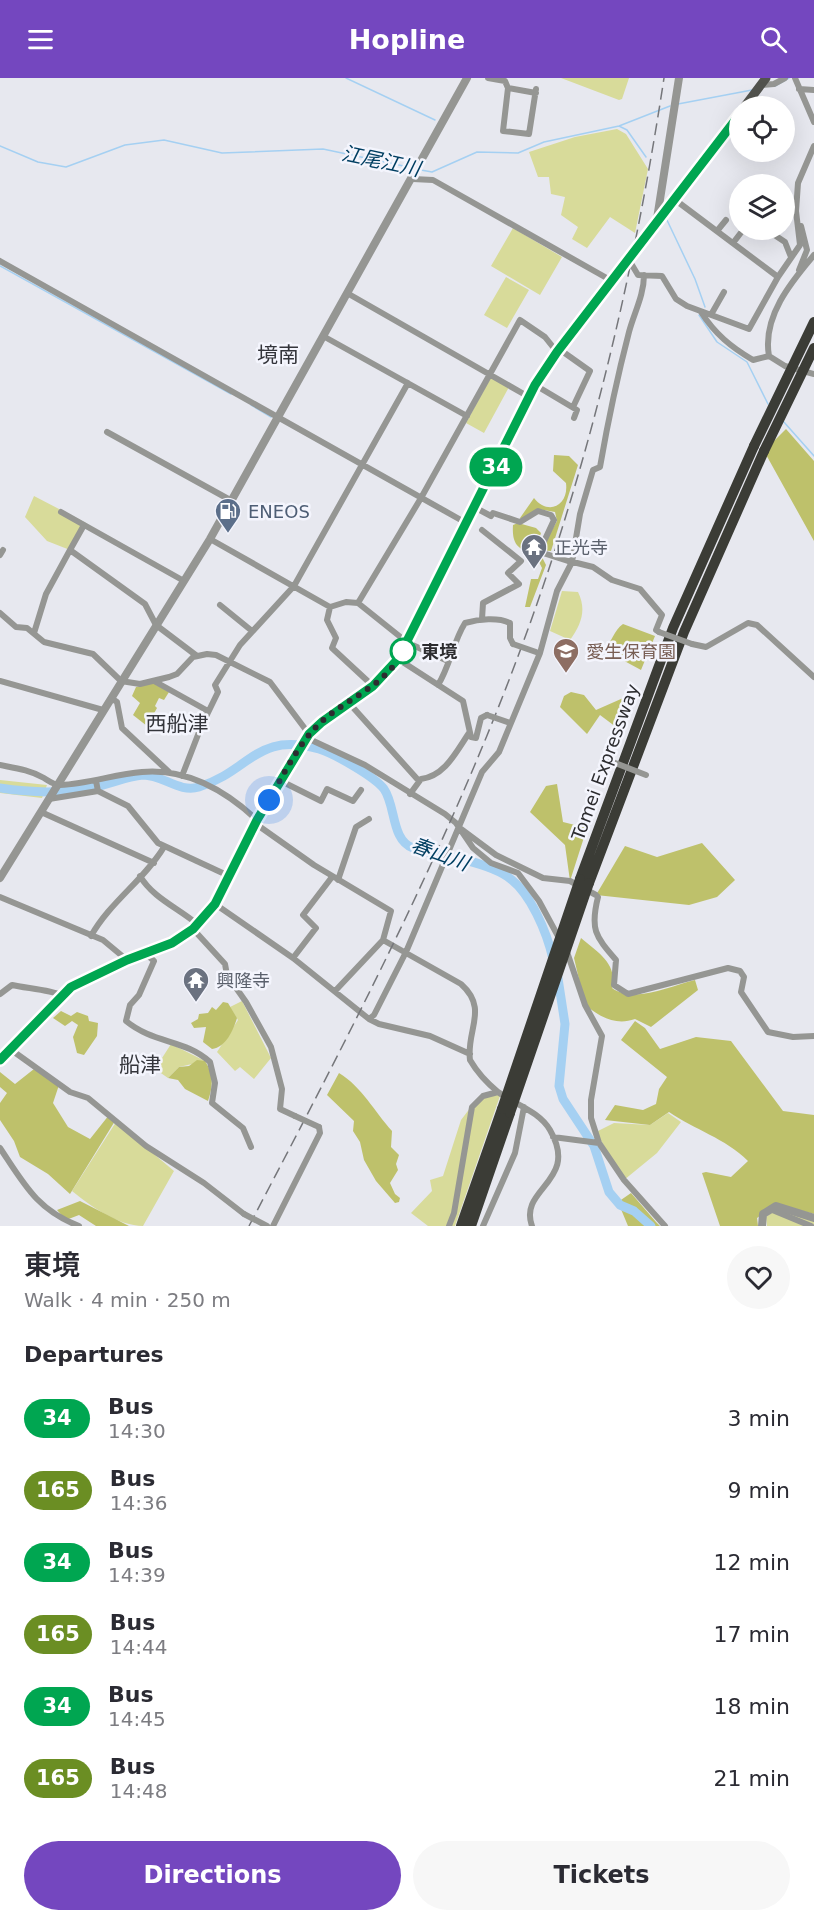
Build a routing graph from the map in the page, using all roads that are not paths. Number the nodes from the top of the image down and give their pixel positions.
1 (467, 78) edge
2 (488, 78) edge
3 (679, 78) edge
4 (785, 78) edge
5 (795, 78) edge
6 (764, 81) edge
7 (508, 88) junction
8 (799, 88) junction
9 (814, 90) edge
10 (753, 96) edge
11 (814, 122) edge
12 (729, 128) edge
13 (814, 146) edge
14 (414, 177) junction
15 (675, 199) junction
16 (661, 218) junction
17 (726, 220) dead end
18 (798, 224) junction
19 (717, 231) junction
20 (735, 240) edge
21 (782, 240) edge
22 (733, 243) junction
23 (814, 255) edge
24 (791, 256) junction
25 (629, 260) junction
26 (0, 261) edge
27 (799, 270) junction
28 (644, 275) junction
29 (778, 277) junction
30 (612, 280) junction
31 (724, 292) dead end
32 (347, 293) junction
33 (701, 312) junction
34 (712, 313) junction
35 (814, 322) edge
36 (323, 336) junction
37 (814, 348) edge
38 (558, 351) junction
39 (769, 356) junction
40 (491, 373) junction
41 (814, 374) edge
42 (408, 383) junction
43 (535, 385) junction
44 (529, 397) junction
45 (573, 407) junction
46 (467, 416) junction
47 (574, 418) dead end
48 (278, 419) junction
49 (107, 432) dead end
50 (759, 448) junction
51 (362, 465) junction
52 (421, 498) junction
53 (232, 501) junction
54 (476, 508) junction
55 (61, 512) dead end
56 (468, 524) junction
57 (84, 525) junction
58 (482, 530) dead end
59 (210, 540) junction
60 (70, 550) junction
61 (570, 561) junction
62 (184, 581) junction
63 (294, 586) junction
64 (358, 603) junction
65 (220, 605) dead end
66 (330, 607) junction
67 (0, 613) edge
68 (482, 619) junction
69 (156, 625) junction
70 (252, 631) junction
71 (34, 633) junction
72 (408, 643) junction
73 (538, 652) junction
74 (197, 656) junction
75 (398, 659) junction
76 (448, 661) junction
77 (228, 663) junction
78 (814, 677) edge
79 (154, 680) junction
80 (0, 681) edge
81 (121, 681) junction
82 (438, 685) junction
83 (373, 686) junction
84 (111, 698) junction
85 (349, 703) junction
86 (103, 710) junction
87 (208, 711) junction
88 (511, 723) junction
89 (469, 733) junction
90 (305, 741) junction
91 (610, 761) dead end
92 (0, 765) edge
93 (169, 772) junction
94 (646, 775) dead end
95 (182, 776) junction
96 (96, 781) junction
97 (280, 781) junction
98 (418, 781) junction
99 (56, 786) junction
100 (361, 790) dead end
101 (98, 791) junction
102 (410, 794) junction
103 (49, 799) junction
104 (41, 812) junction
105 (369, 819) dead end
106 (256, 822) junction
107 (459, 828) junction
108 (164, 847) junction
109 (154, 863) junction
110 (140, 876) junction
111 (229, 876) junction
112 (0, 878) edge
113 (335, 878) junction
114 (0, 897) edge
115 (215, 904) junction
116 (195, 926) junction
117 (91, 936) junction
118 (383, 940) junction
119 (405, 952) junction
120 (145, 953) junction
121 (293, 958) junction
122 (127, 960) junction
123 (336, 990) junction
124 (0, 994) edge
125 (60, 995) junction
126 (369, 1019) junction
127 (814, 1036) edge
128 (10, 1049) junction
129 (470, 1054) junction
130 (0, 1060) edge
131 (498, 1092) junction
132 (524, 1107) junction
133 (506, 1111) junction
134 (553, 1137) junction
135 (599, 1143) junction
136 (251, 1147) dead end
137 (0, 1148) edge
138 (770, 1209) junction
139 (814, 1218) edge
140 (79, 1226) edge
141 (267, 1226) edge
142 (273, 1226) edge
143 (449, 1226) edge
144 (461, 1226) edge
145 (471, 1226) edge
146 (483, 1226) edge
147 (532, 1226) edge
148 (665, 1226) edge
149 (762, 1226) edge
150 (812, 1226) edge

1 - 14 street
2 - 7 street
3 - 16 street
4 - 6 street
5 - 8 street
6 - 10 main road
7 - 7 street
8 - 9 street
8 - 11 street
12 - 15 main road
13 - 18 street
14 - 30 street
14 - 32 street
15 - 16 main road
15 - 19 street
16 - 25 main road
17 - 19 street
18 - 24 street
18 - 27 street
19 - 22 street
20 - 22 street
21 - 24 street
22 - 29 street
23 - 27 street
24 - 29 street
25 - 28 street
25 - 30 main road
26 - 48 street
27 - 39 street
28 - 33 street
28 - 61 street
29 - 34 street
30 - 38 main road
31 - 34 street
32 - 36 street
32 - 40 street
33 - 34 street
33 - 39 street
35 - 50 highway, Tomei Expressway, bridge
36 - 42 street
36 - 48 street
37 - 50 highway, Tomei Expressway, bridge
38 - 40 street
38 - 43 main road
38 - 45 street
39 - 41 street
40 - 44 street
40 - 46 street
42 - 46 street
42 - 51 street
43 - 44 main road
43 - 45 street
44 - 54 main road
45 - 47 street
46 - 52 street
48 - 51 street
48 - 53 street
49 - 53 street
50 - 133 highway, Tomei Expressway, bridge
51 - 52 street
51 - 63 street
52 - 56 street
52 - 64 street
53 - 59 street
54 - 56 main road
54 - 61 street, bridge
55 - 57 street
56 - 72 main road
57 - 60 street
57 - 62 street
58 - 68 street
59 - 62 street
59 - 63 street
60 - 69 street
60 - 71 street
61 - 73 street
61 - 78 street, bridge
62 - 69 street
63 - 66 street
63 - 70 street
64 - 66 street
64 - 72 street
65 - 70 street
66 - 83 street
67 - 71 street
68 - 73 street, bridge
68 - 76 street
69 - 74 street
69 - 81 street
70 - 77 street
71 - 81 street
72 - 75 main road
72 - 76 street
73 - 88 street
74 - 77 street
74 - 79 street
75 - 82 street
75 - 83 main road
76 - 82 street
77 - 87 street
77 - 90 street
79 - 81 street
79 - 87 street
80 - 86 street
81 - 84 street
82 - 89 street
83 - 85 main road
84 - 86 street
84 - 93 street
85 - 90 main road
85 - 98 street
86 - 99 street
87 - 95 street
88 - 89 street, bridge
88 - 107 street
89 - 98 street
90 - 97 main road
90 - 102 street
91 - 94 street, bridge
92 - 99 street
93 - 95 street
93 - 96 street
95 - 106 street
96 - 99 street
96 - 101 street
97 - 100 street
97 - 106 main road
98 - 102 street
99 - 103 street
101 - 103 street
101 - 108 street
102 - 107 street
103 - 104 street
104 - 109 street
104 - 112 street
105 - 113 street
106 - 111 main road
106 - 113 street
107 - 119 street
107 - 127 street
107 - 135 street
108 - 109 street
108 - 111 street
109 - 110 street
110 - 116 street
110 - 117 street
111 - 115 main road
113 - 118 street
113 - 121 street
114 - 117 street
115 - 116 main road
115 - 121 street
116 - 120 main road
116 - 142 street, bridge
117 - 122 street
118 - 119 street
118 - 123 street
119 - 126 street
119 - 129 street
120 - 122 main road
120 - 136 street
121 - 123 street
122 - 125 main road
123 - 126 street
124 - 125 street
125 - 128 main road
126 - 129 street
128 - 130 main road
128 - 141 street, bridge
129 - 131 street
131 - 132 street
131 - 143 street
132 - 134 street
132 - 146 street
133 - 144 highway, Tomei Expressway
133 - 145 highway, Tomei Expressway
134 - 135 street
134 - 147 street
135 - 148 street
137 - 140 street
138 - 139 street
138 - 149 street
138 - 150 street

